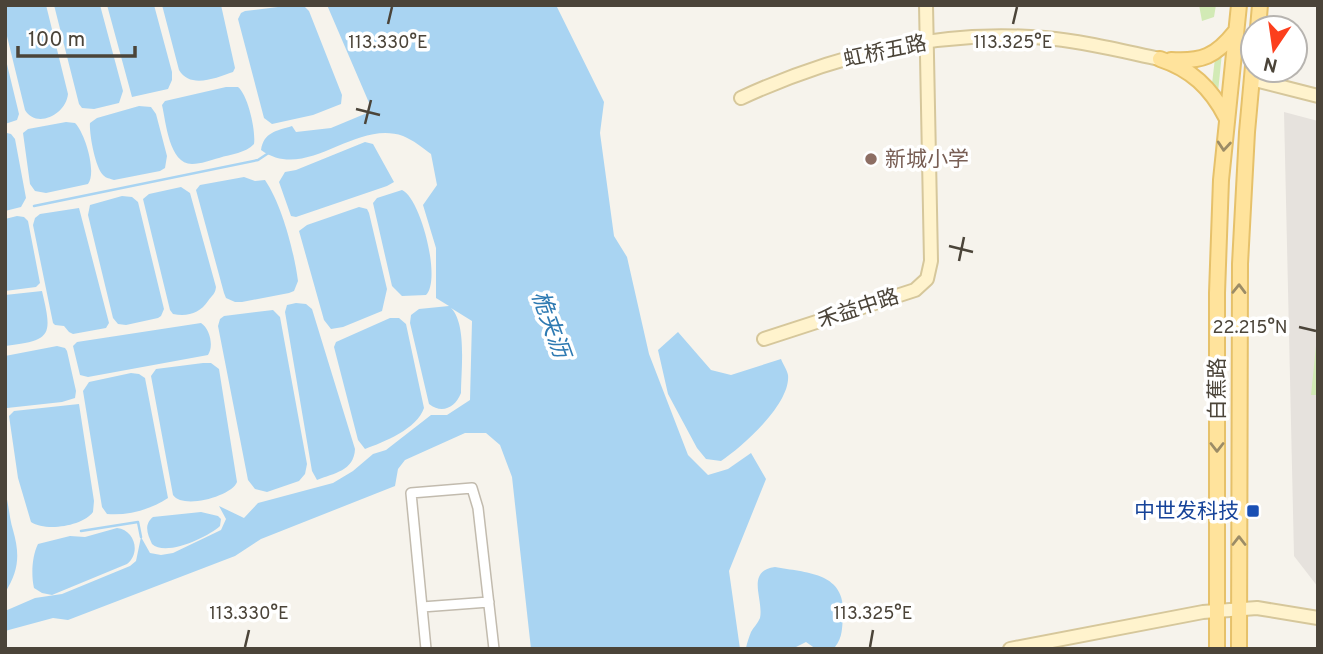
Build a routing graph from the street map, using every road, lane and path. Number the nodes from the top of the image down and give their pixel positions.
1 (926, 5) edge
2 (1239, 5) edge
3 (1235, 31) junction
4 (928, 41) junction
5 (1160, 59) junction
6 (1251, 84) edge
7 (1285, 84) edge
8 (1318, 96) edge
9 (741, 98) dead end
10 (1226, 117) junction
11 (764, 339) dead end
12 (489, 602) junction
13 (422, 607) junction
14 (1239, 610) junction
15 (1210, 612) junction
16 (1318, 618) edge
17 (426, 649) edge
18 (494, 649) edge
19 (1010, 649) edge
20 (1217, 649) edge
21 (1239, 649) edge

1 - 4 street, 禾益中路
2 - 3 main road, 白蕉路
3 - 5 main road
3 - 10 main road, 白蕉路
4 - 5 street, 虹桥五路
4 - 9 street, 虹桥五路
4 - 11 street, 禾益中路
5 - 10 main road
14 -> 6 main road, 白蕉路
7 - 8 street
10 -> 15 main road, 白蕉路
12 - 13 street
12 - 13 street
12 - 18 street
13 - 17 street
14 - 15 street
14 - 16 street
14 - 21 main road, 白蕉路
15 - 19 street
15 - 20 main road, 白蕉路

